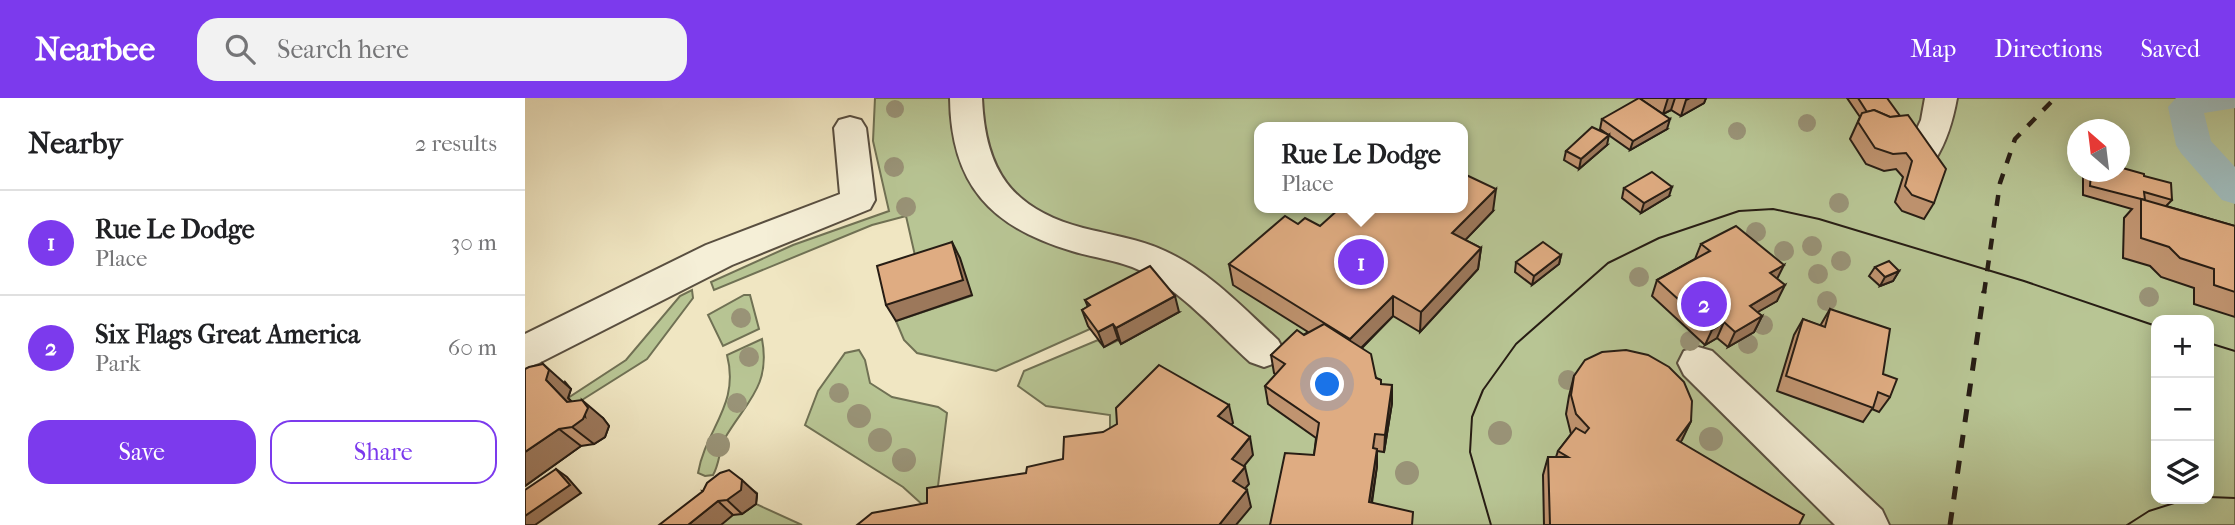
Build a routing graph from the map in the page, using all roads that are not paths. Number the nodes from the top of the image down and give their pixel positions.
1 (966, 98) edge
2 (1941, 98) edge
3 (850, 128) dead end
4 (1923, 152) edge
5 (1264, 351) dead end
6 (525, 352) edge
7 (1698, 363) dead end
8 (1866, 525) edge

1 - 5 lane
2 - 4 lane
3 - 6 lane
7 - 8 lane

